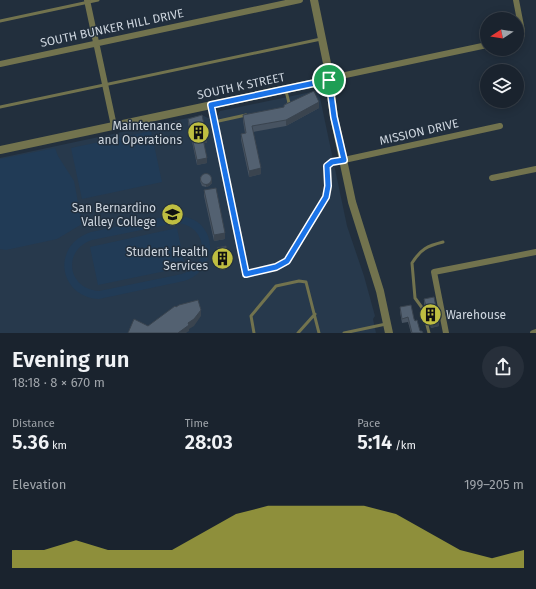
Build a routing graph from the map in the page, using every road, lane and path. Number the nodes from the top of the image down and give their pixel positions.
1 (98, 0) edge
2 (300, 0) edge
3 (314, 0) edge
4 (516, 0) edge
5 (87, 1) edge
6 (517, 12) edge
7 (0, 21) edge
8 (322, 39) junction
9 (97, 43) junction
10 (480, 46) edge
11 (0, 64) edge
12 (329, 80) junction
13 (105, 84) junction
14 (286, 89) junction
15 (211, 105) junction
16 (0, 107) edge
17 (278, 108) edge
18 (249, 115) edge
19 (214, 122) junction
20 (114, 126) junction
21 (500, 126) dead end
22 (0, 150) edge
23 (344, 160) junction
24 (536, 169) edge
25 (492, 178) dead end
26 (443, 242) dead end
27 (536, 252) edge
28 (315, 314) junction
29 (387, 324) junction
30 (254, 333) edge
31 (298, 333) edge
32 (319, 333) edge
33 (344, 333) edge
34 (389, 333) edge
35 (429, 333) edge
36 (446, 333) edge

1 - 5 lane
2 - 9 street, SOUTH BUNKER HILL DRIVE
3 - 8 street
4 - 6 street
5 - 7 lane
5 - 9 street
8 - 12 street
8 - 13 lane
9 - 11 street, SOUTH BUNKER HILL DRIVE
9 - 13 street
10 - 12 street, SOUTH K STREET
12 - 14 street, SOUTH K STREET
12 - 23 street
13 - 16 lane
13 - 20 street
14 - 15 street, SOUTH K STREET
14 - 17 lane
15 - 19 lane
15 - 20 street, SOUTH K STREET
18 - 19 lane
19 - 23 lane
20 - 22 street, SOUTH K STREET
21 - 23 street, MISSION DRIVE
23 - 29 street
24 - 25 street
26 - 35 lane
27 - 36 street
28 - 30 lane
28 - 31 lane
28 - 32 lane
29 - 33 lane
29 - 34 street

